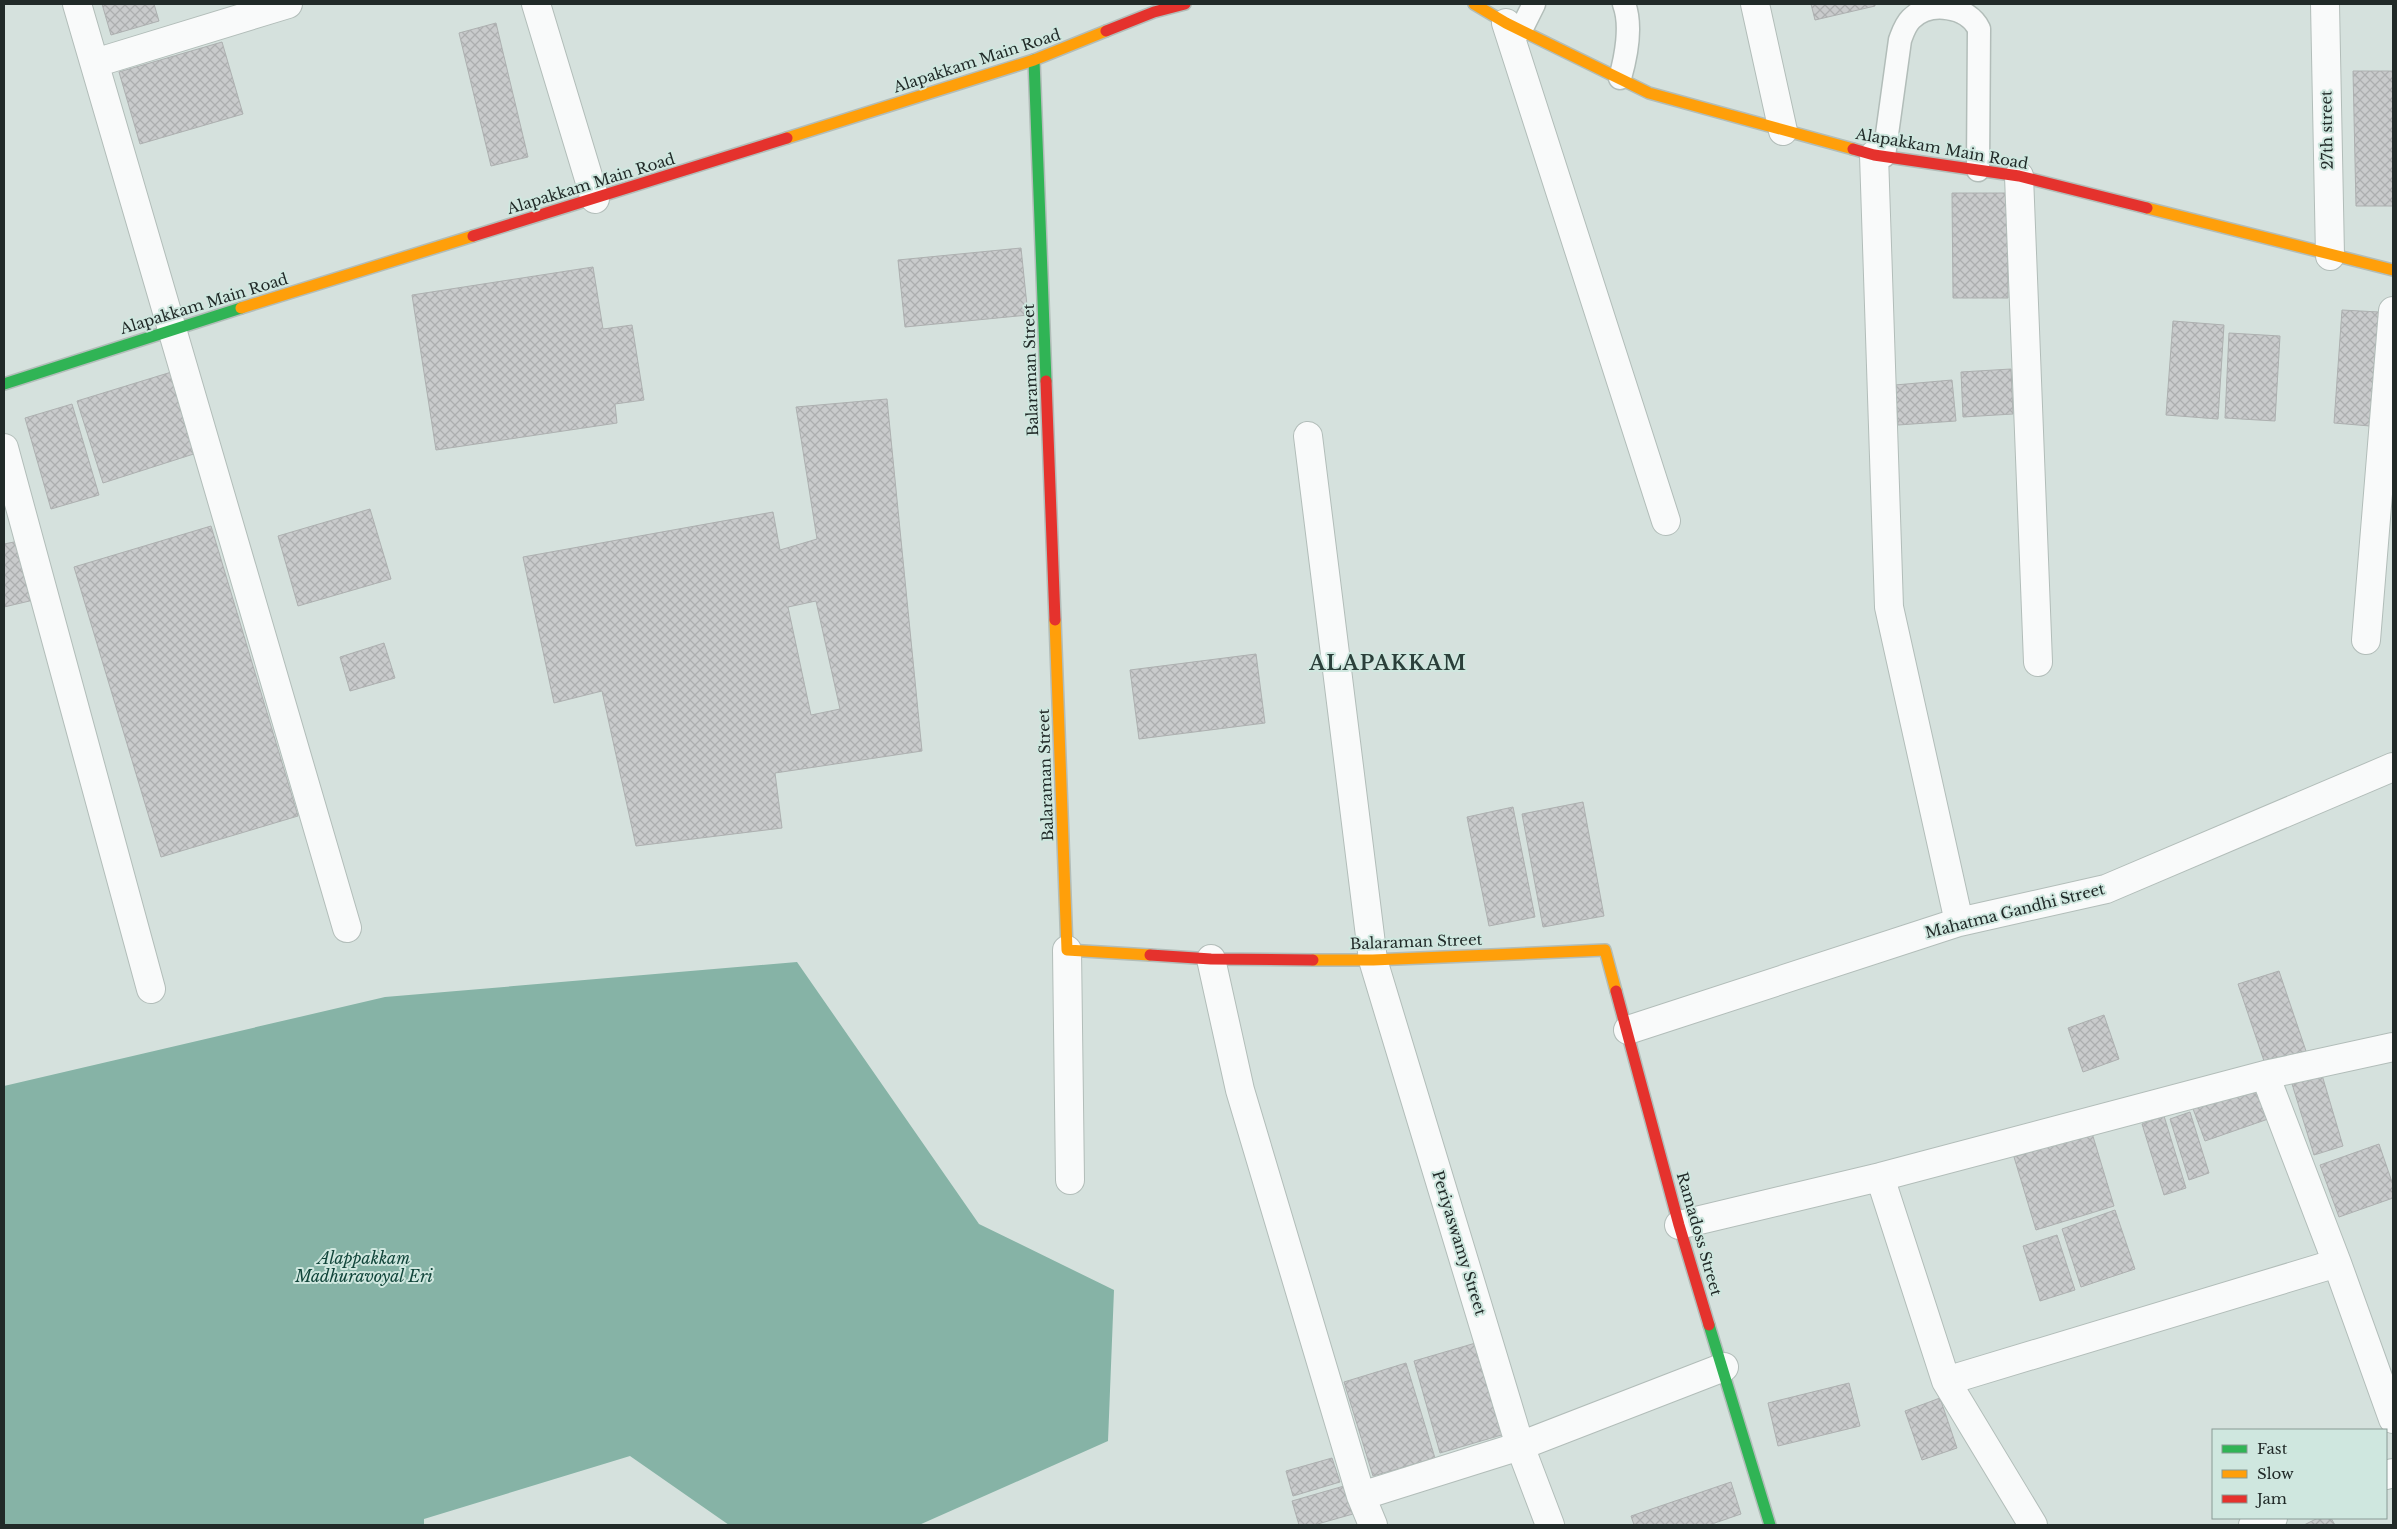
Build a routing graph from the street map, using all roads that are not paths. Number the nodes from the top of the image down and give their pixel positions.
1 (77, 4) edge
2 (288, 4) edge
3 (536, 4) edge
4 (1185, 4) edge
5 (1474, 4) edge
6 (1534, 4) edge
7 (1624, 4) edge
8 (1755, 4) edge
9 (2324, 4) edge
10 (1153, 8) edge
11 (1514, 27) junction
12 (1034, 60) junction
13 (96, 63) junction
14 (1620, 78) junction
15 (1783, 131) junction
16 (1879, 155) junction
17 (1978, 170) junction
18 (2019, 176) junction
19 (595, 199) junction
20 (2330, 256) junction
21 (2393, 270) edge
22 (2393, 311) edge
23 (172, 329) junction
24 (4, 384) edge
25 (1308, 436) dead end
26 (4, 448) edge
27 (1666, 521) dead end
28 (2366, 640) dead end
29 (2038, 662) dead end
30 (2393, 767) edge
31 (1959, 922) junction
32 (347, 928) dead end
33 (1067, 950) junction
34 (1605, 950) joint
35 (1211, 959) junction
36 (1373, 960) junction
37 (150, 989) dead end
38 (1628, 1030) junction
39 (2393, 1047) edge
40 (2265, 1075) junction
41 (1880, 1177) junction
42 (1070, 1180) dead end
43 (1679, 1225) junction
44 (2337, 1263) junction
45 (1724, 1368) junction
46 (1946, 1381) junction
47 (2393, 1418) edge
48 (1520, 1446) junction
49 (1360, 1496) junction
50 (2270, 1519) edge
51 (1373, 1525) edge
52 (1550, 1525) edge
53 (1770, 1525) edge
54 (2033, 1525) edge
55 (2253, 1525) edge

1 - 13 street
2 - 13 street
3 - 19 street
4 - 10 main road, Alapakkam Main Road
5 - 11 main road, Alapakkam Main Road
6 - 11 lane
7 - 14 lane
8 - 15 street
9 - 20 street, 27th street
10 - 12 main road, Alapakkam Main Road
11 - 14 main road, Alapakkam Main Road
11 - 27 street
12 - 19 main road, Alapakkam Main Road
12 - 33 main road, Balaraman Street
13 - 23 street
14 - 15 main road, Alapakkam Main Road
15 - 16 main road, Alapakkam Main Road
16 - 17 main road, Alapakkam Main Road
16 - 17 lane
16 - 31 street
17 - 18 main road, Alapakkam Main Road
18 - 20 main road, Alapakkam Main Road
18 - 29 street
19 - 23 main road, Alapakkam Main Road
20 - 21 main road, Alapakkam Main Road
22 - 28 street
23 - 24 main road, Alapakkam Main Road
23 - 32 street
25 - 36 street, Periyaswamy Street
26 - 37 street
30 - 31 street, Mahatma Gandhi Street
31 - 38 street, Mahatma Gandhi Street
33 - 35 main road, Balaraman Street
33 - 42 street
34 - 36 main road, Balaraman Street
34 - 38 main road, Ramadoss Street
35 - 36 main road, Balaraman Street
35 - 49 street
36 - 48 street, Periyaswamy Street
38 - 43 main road, Ramadoss Street
39 - 40 street
40 - 41 street
40 - 44 street
41 - 43 street
41 - 46 street
43 - 45 main road, Ramadoss Street
44 - 46 street
44 - 47 street
45 - 48 street
45 - 53 main road, Ramadoss Street
46 - 54 street
48 - 49 street
48 - 52 street, Periyaswamy Street
49 - 51 street
50 - 55 street

